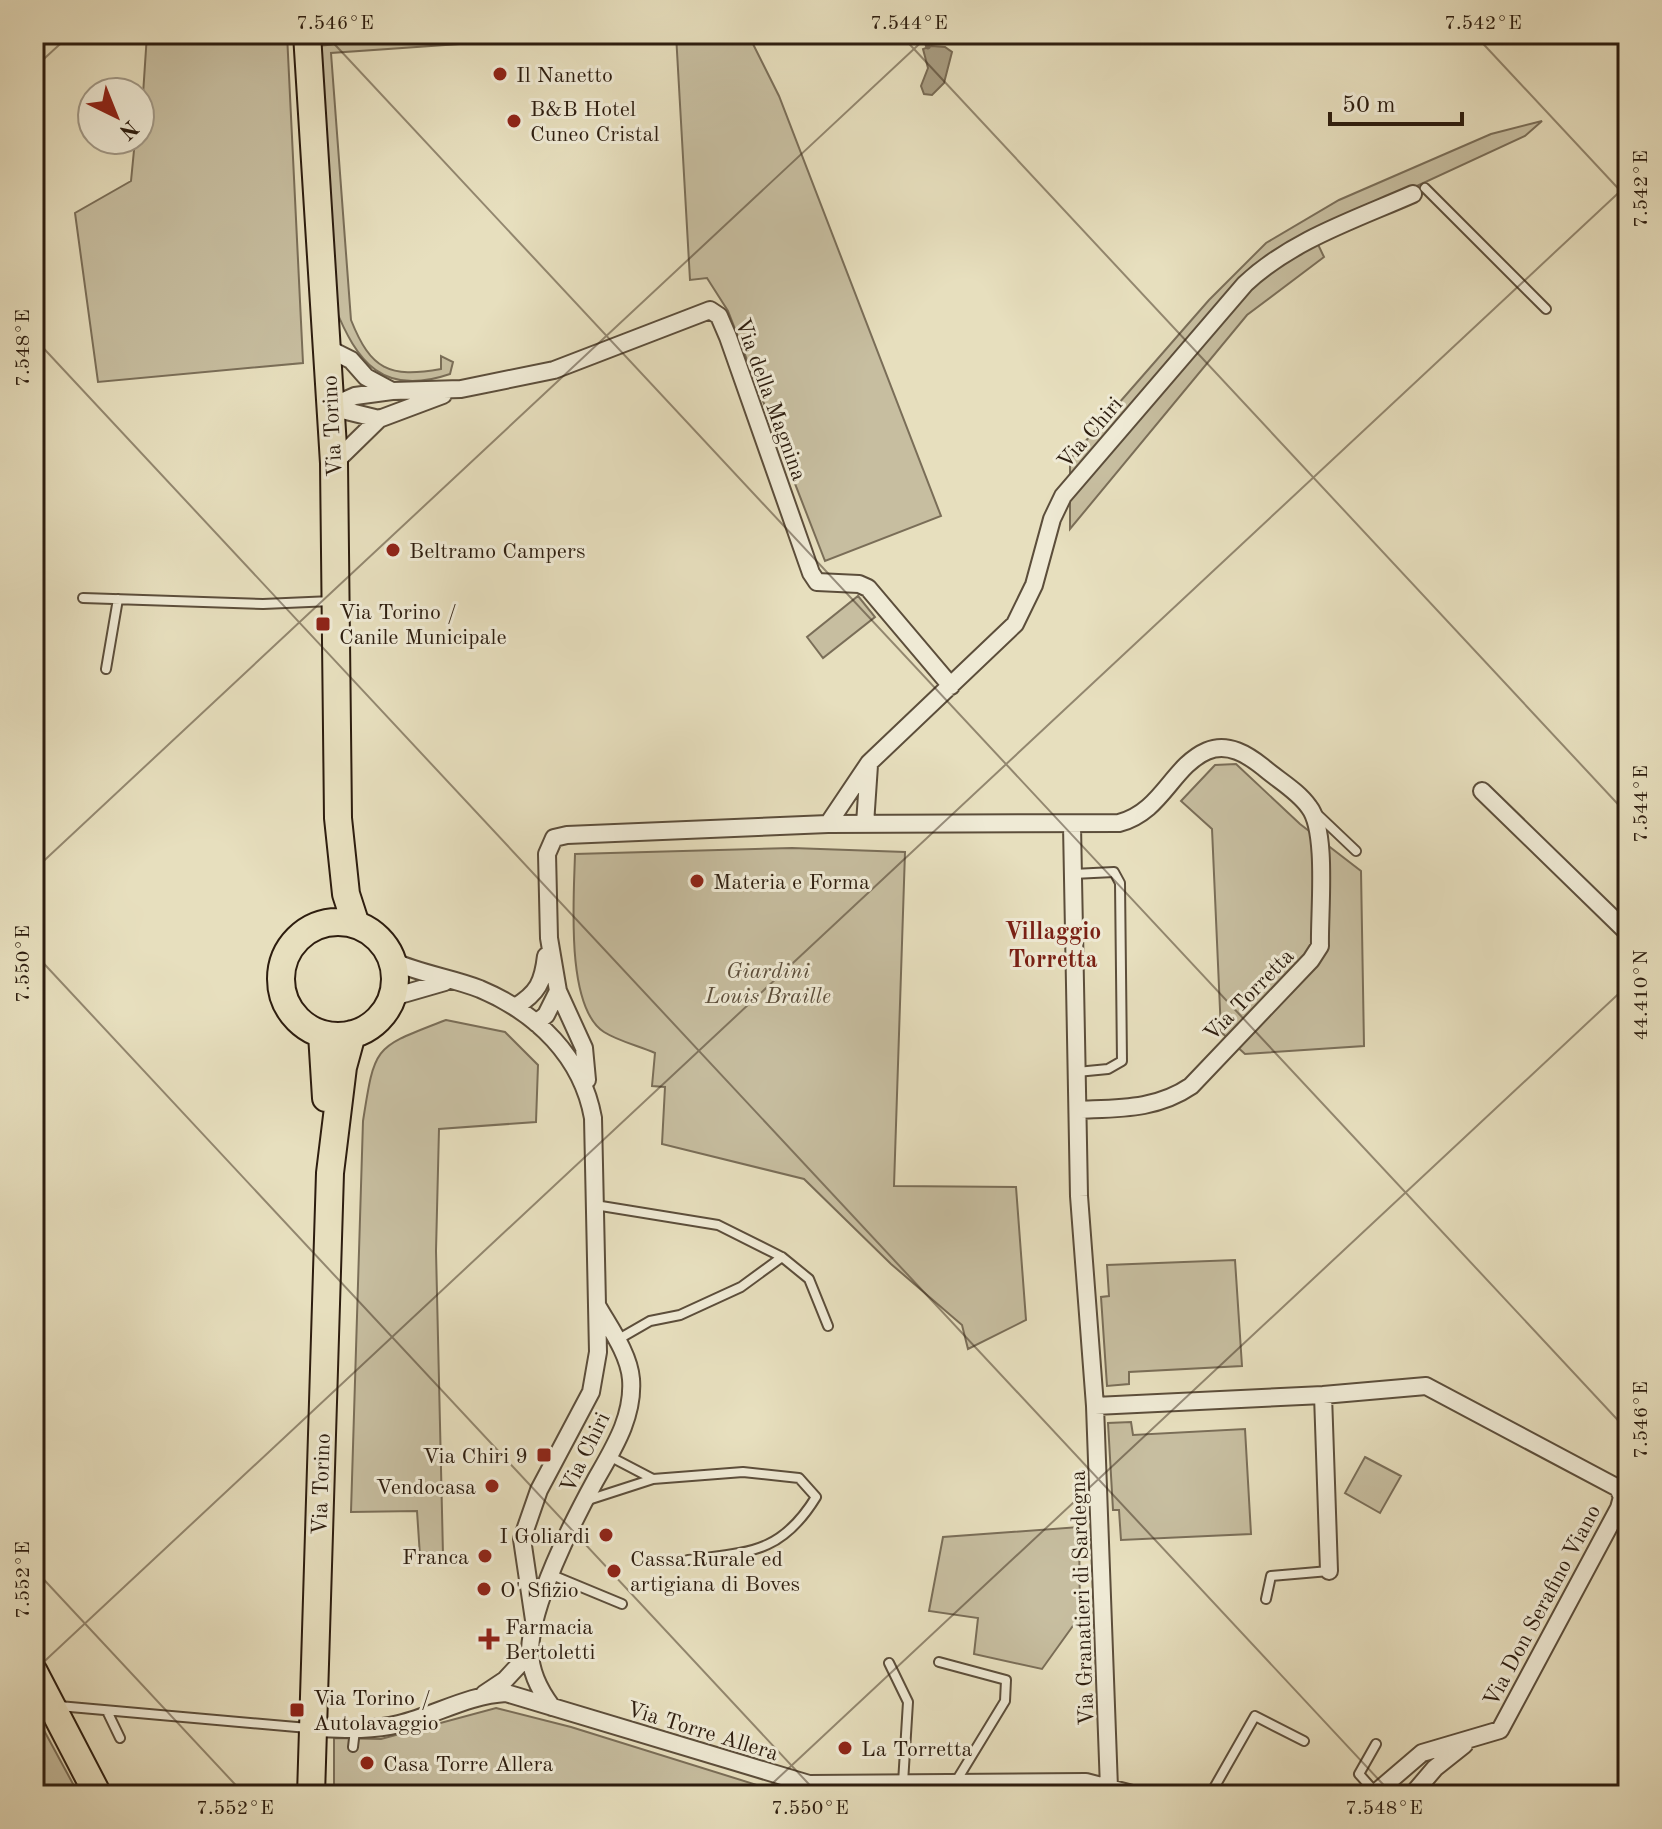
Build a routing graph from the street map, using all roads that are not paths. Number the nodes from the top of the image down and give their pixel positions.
1 (307, 34) edge
2 (1419, 191) joint
3 (1546, 309) dead end
4 (327, 348) junction
5 (461, 389) junction
6 (392, 391) junction
7 (330, 407) junction
8 (379, 419) junction
9 (334, 463) junction
10 (83, 598) dead end
11 (118, 599) junction
12 (337, 601) junction
13 (106, 669) dead end
14 (951, 686) junction
15 (869, 763) junction
16 (1482, 791) dead end
17 (1311, 809) junction
18 (338, 818) junction
19 (828, 824) junction
20 (865, 824) junction
21 (1072, 825) junction
22 (1356, 851) dead end
23 (1073, 874) junction
24 (322, 924) junction
25 (356, 925) junction
26 (1628, 933) edge
27 (549, 938) junction
28 (392, 961) junction
29 (447, 981) junction
30 (558, 991) junction
31 (393, 997) junction
32 (515, 1007) junction
33 (536, 1023) junction
34 (322, 1034) junction
35 (352, 1034) junction
36 (1077, 1072) junction
37 (588, 1089) junction
38 (1078, 1110) junction
39 (330, 1173) junction
40 (595, 1205) junction
41 (782, 1257) junction
42 (596, 1303) junction
43 (828, 1326) dead end
44 (617, 1340) junction
45 (1323, 1395) junction
46 (1095, 1406) junction
47 (609, 1456) junction
48 (653, 1479) junction
49 (584, 1501) junction
50 (688, 1560) dead end
51 (1329, 1571) joint
52 (552, 1575) junction
53 (1266, 1599) dead end
54 (622, 1604) dead end
55 (534, 1620) junction
56 (530, 1653) junction
57 (939, 1662) dead end
58 (889, 1663) dead end
59 (34, 1672) edge
60 (484, 1694) junction
61 (51, 1705) junction
62 (552, 1707) junction
63 (107, 1711) junction
64 (313, 1728) junction
65 (355, 1729) junction
66 (120, 1738) dead end
67 (1304, 1741) dead end
68 (1468, 1742) junction
69 (1376, 1744) dead end
70 (353, 1747) dead end
71 (954, 1783) junction
72 (903, 1784) junction
73 (1109, 1788) junction
74 (1374, 1794) edge
75 (98, 1795) edge
76 (311, 1795) edge
77 (1136, 1795) edge
78 (1210, 1795) edge
79 (1412, 1795) edge

1 - 4 main road, Via Torino
2 - 3 lane
2 - 14 street, Via Chiri
4 - 6 street
4 - 7 main road, Via Torino
5 - 6 street, Via della Magnina
5 - 8 street, Via della Magnina
5 - 14 street, Via della Magnina
6 - 7 street, Via della Magnina
7 - 8 street
7 - 9 main road, Via Torino
8 - 9 street, Via della Magnina
9 - 12 main road, Via Torino
10 - 11 lane
11 - 12 lane
11 - 13 lane
12 - 18 main road, Via Torino
14 - 15 street, Via Chiri
15 - 19 street, Via Chiri
15 - 20 street
16 - 26 street
17 - 21 street
17 - 22 lane
17 - 38 street, Via Torretta
18 - 24 main road, Via Torino
18 - 25 main road, Via Torino
19 - 20 street
19 - 27 street, Via Chiri
20 - 21 street
21 - 23 street
23 - 36 street
23 - 36 lane
24 - 25 main road
24 - 34 main road
25 - 28 main road
27 - 30 street, Via Chiri
27 - 32 street, Via Chiri
28 - 29 street, Via Chiri
28 - 31 main road
29 - 31 street
29 - 32 street, Via Chiri
30 - 33 street
30 - 37 street, Via Chiri
31 - 35 main road
32 - 33 street, Via Chiri
33 - 37 street, Via Chiri
34 - 35 main road
34 - 39 main road, Via Torino
35 - 39 main road, Via Torino
36 - 38 street
37 - 40 street, Via Chiri
38 - 46 street
39 - 64 main road, Via Torino
40 - 41 lane
40 - 42 street, Via Chiri
41 - 43 lane
41 - 44 lane
42 - 44 street, Via Chiri
42 - 55 street, Via Chiri
44 - 47 street, Via Chiri
45 - 46 street, Via Don Serafino Viano
45 - 51 street
45 - 68 street, Via Don Serafino Viano
46 - 73 street, Via Granatieri di Sardegna
47 - 48 lane
47 - 49 street, Via Chiri
48 - 49 lane
48 - 50 lane
49 - 52 street, Via Chiri
51 - 53 lane
52 - 54 lane
52 - 55 street, Via Chiri
55 - 56 street, Via Chiri
56 - 60 street
56 - 62 street, Via Chiri
57 - 71 lane
58 - 72 lane
59 - 61 main road
60 - 62 street, Via Torre Allera
60 - 65 street, Via Torre Allera
61 - 63 lane
61 - 75 main road
62 - 72 street, Via Torre Allera
63 - 64 lane
63 - 66 lane
64 - 65 street, Via Torre Allera
64 - 76 main road, Via Torino
65 - 70 lane
67 - 78 lane
68 - 74 street
68 - 79 street
69 - 74 lane
71 - 72 street, Via Torre Allera
71 - 73 street, Via Torre Allera
73 - 77 street, Via Torre Allera

